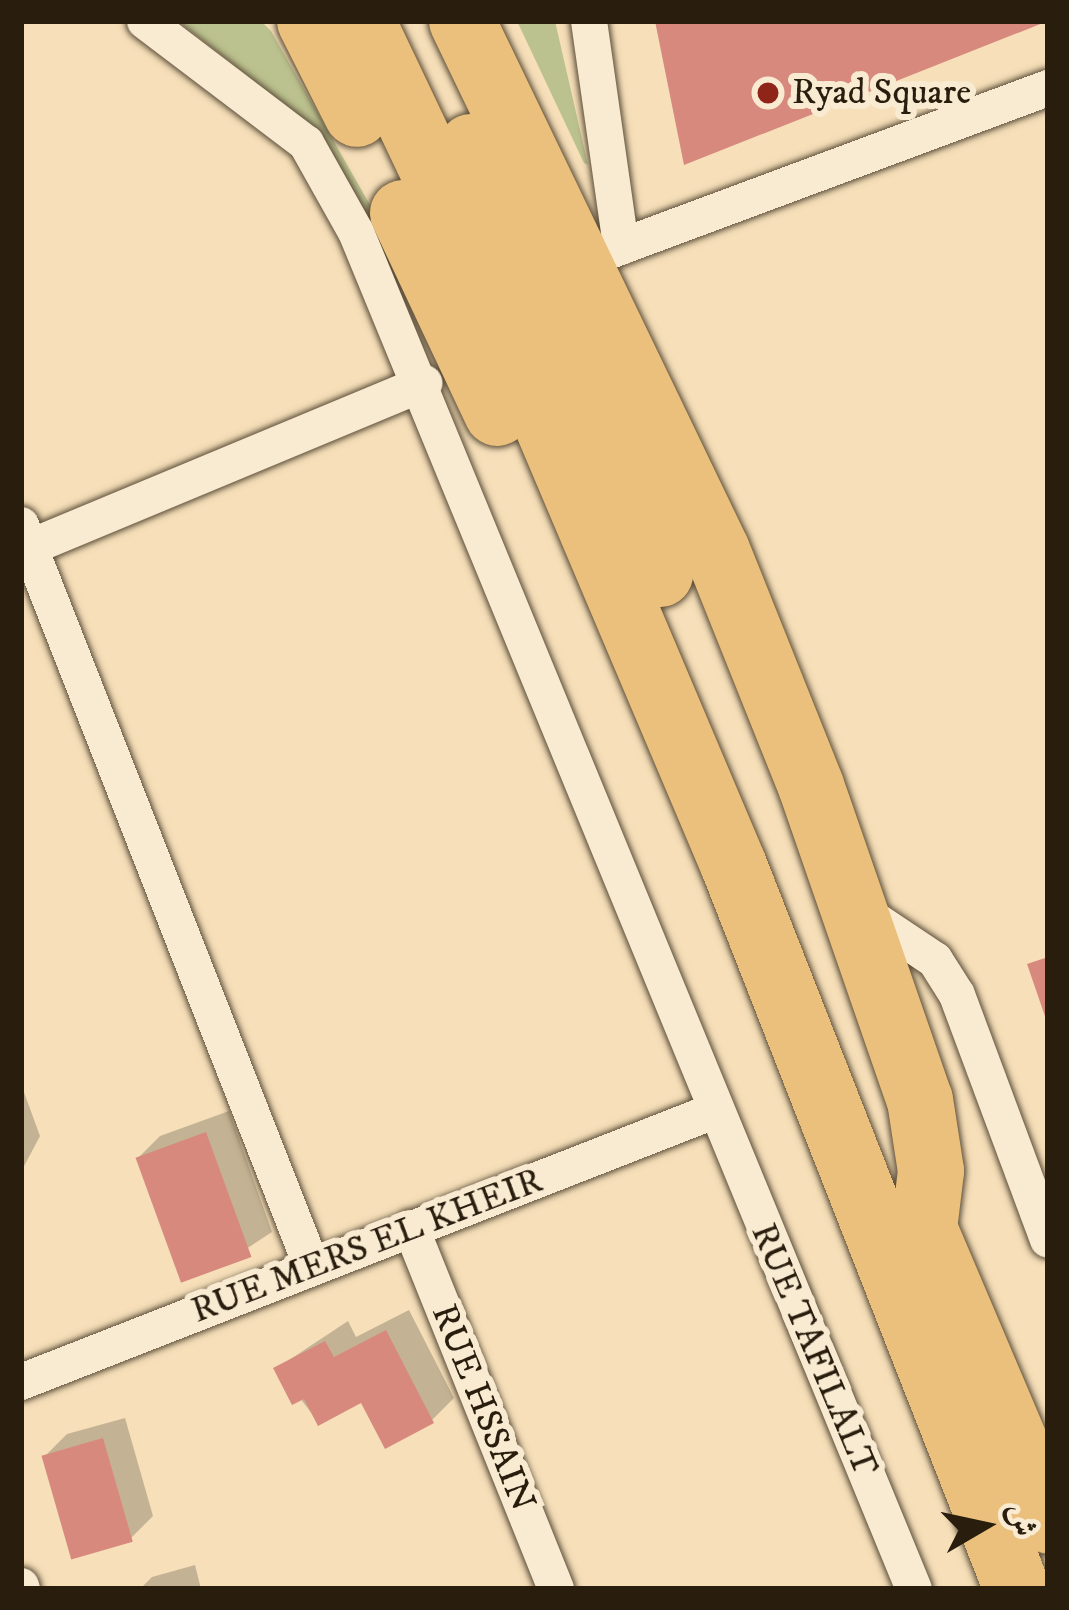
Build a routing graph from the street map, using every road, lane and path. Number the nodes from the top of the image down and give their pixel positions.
1 (145, 21) edge
2 (310, 21) edge
3 (362, 21) edge
4 (409, 21) edge
5 (589, 21) edge
6 (478, 37) edge
7 (1048, 88) edge
8 (600, 254) junction
9 (411, 291) junction
10 (424, 383) junction
11 (24, 541) edge
12 (855, 908) junction
13 (714, 1112) junction
14 (411, 1228) junction
15 (904, 1236) junction
16 (1048, 1240) edge
17 (312, 1267) junction
18 (21, 1382) edge
19 (1048, 1521) edge
20 (556, 1589) edge
21 (914, 1589) edge
22 (1017, 1589) edge

1 - 9 street, RUE TAFILALT
2 - 9 highway
3 - 15 highway
4 - 15 highway
5 - 8 street
6 - 8 highway
7 - 8 street
8 - 12 highway
9 - 10 street, RUE TAFILALT
9 - 15 highway
10 - 11 street
10 - 13 street, RUE TAFILALT
11 - 17 street
12 - 15 highway
12 - 16 street
13 - 14 street, RUE MERS EL KHEIR
13 - 21 street, RUE TAFILALT
14 - 17 street, RUE MERS EL KHEIR
14 - 20 street, RUE HSSAIN
15 - 19 highway
15 - 22 highway
17 - 18 street, RUE MERS EL KHEIR

